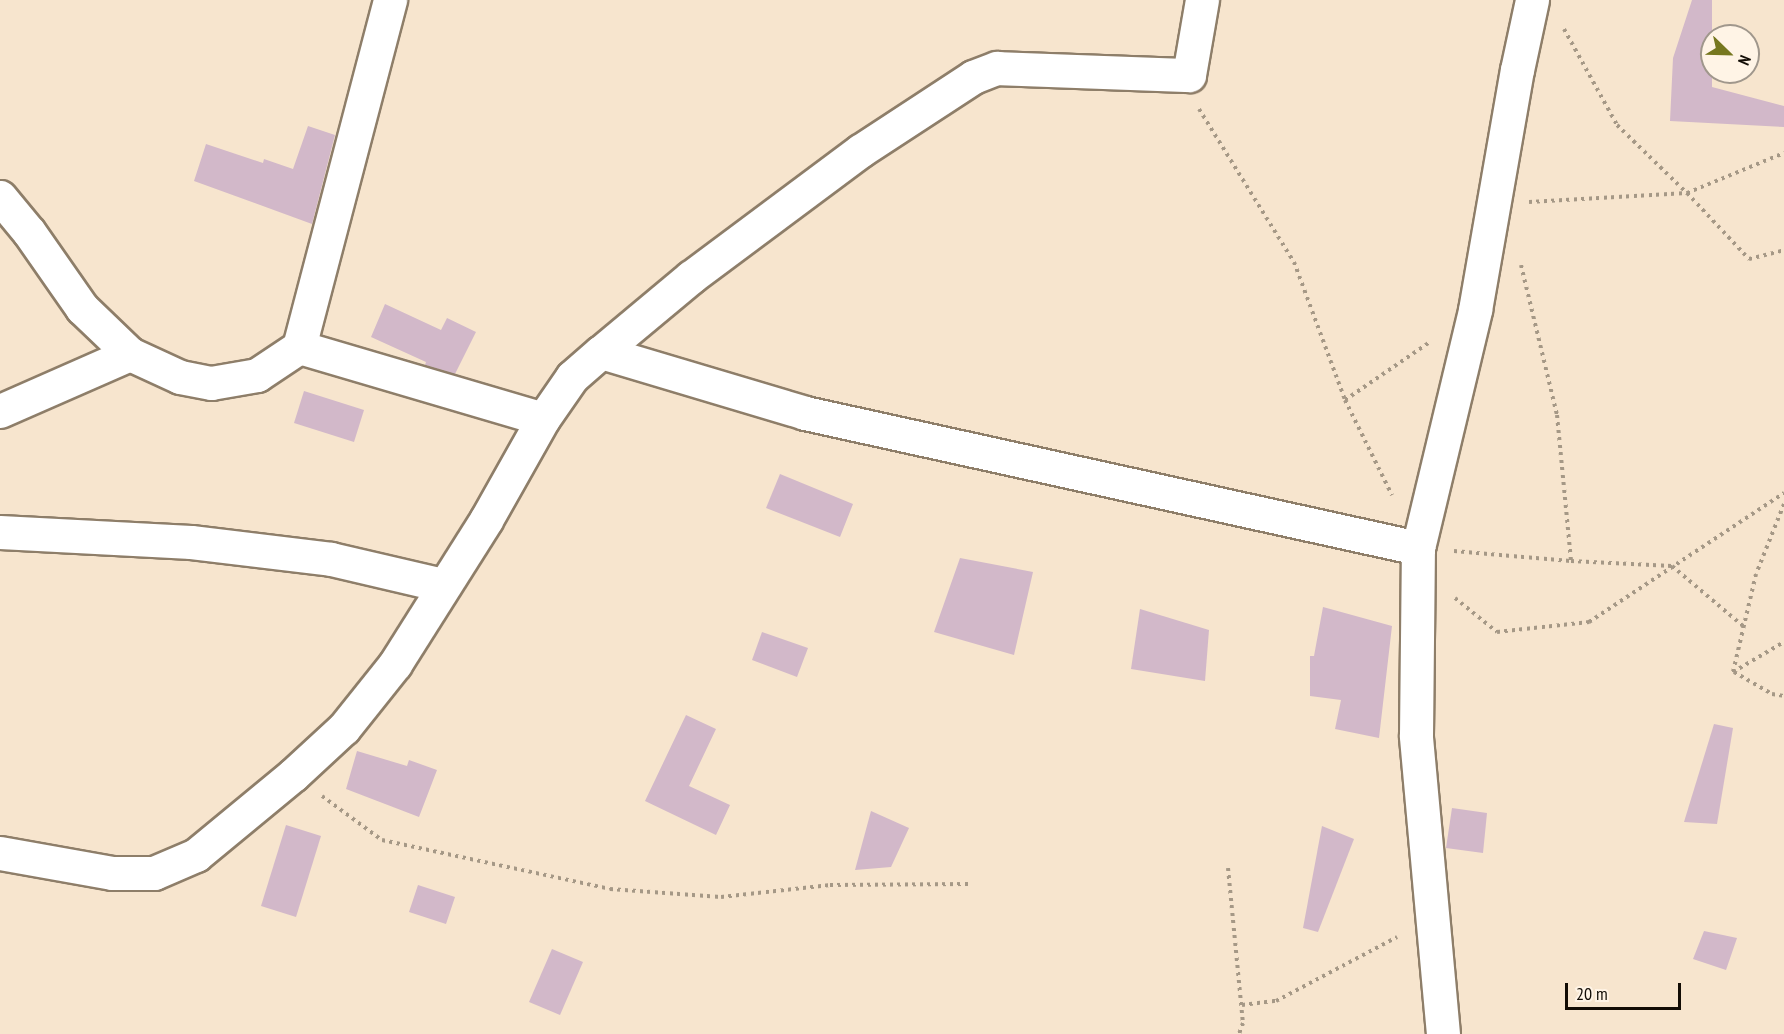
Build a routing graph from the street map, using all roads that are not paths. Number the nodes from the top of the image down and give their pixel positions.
1 (390, 0) edge
2 (1202, 0) edge
3 (1532, 0) edge
4 (0, 197) edge
5 (299, 347) junction
6 (601, 352) junction
7 (130, 354) junction
8 (0, 411) edge
9 (543, 419) junction
10 (0, 532) edge
11 (1418, 548) junction
12 (443, 585) junction
13 (0, 854) edge
14 (1443, 1034) edge

1 - 5 street
2 - 6 street
3 - 11 street
4 - 7 street
5 - 7 street
5 - 9 street
6 - 9 street
6 - 11 street
7 - 8 street
9 - 12 street
10 - 12 street
11 - 14 street
12 - 13 street

